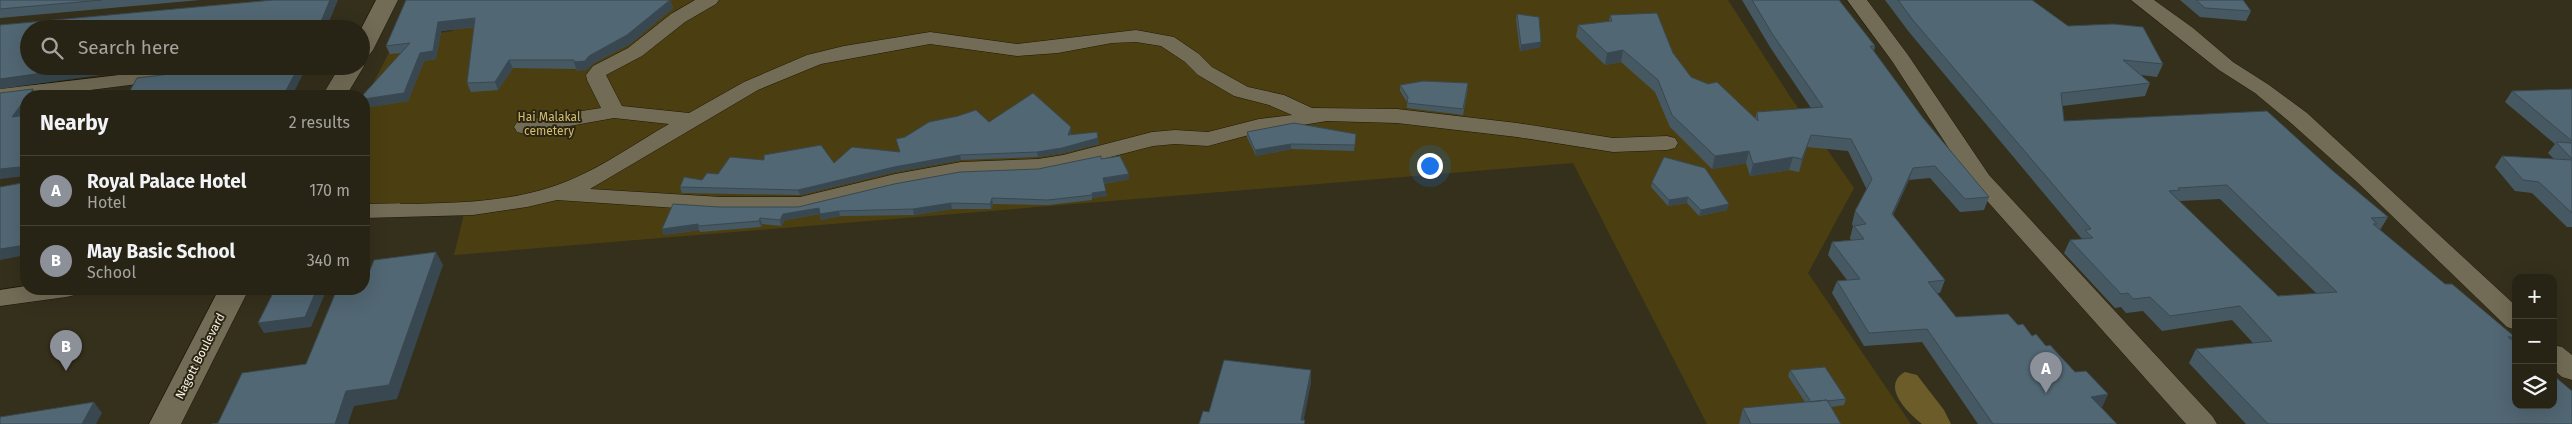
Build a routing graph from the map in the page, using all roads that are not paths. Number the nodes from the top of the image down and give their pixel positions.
1 (387, 0) edge
2 (710, 0) edge
3 (1857, 0) edge
4 (2141, 0) edge
5 (370, 33) edge
6 (169, 75) edge
7 (347, 75) edge
8 (42, 90) edge
9 (338, 90) edge
10 (20, 93) edge
11 (0, 95) edge
12 (614, 112) junction
13 (1324, 116) junction
14 (695, 120) junction
15 (526, 127) dead end
16 (1668, 143) dead end
17 (556, 194) junction
18 (370, 212) edge
19 (22, 295) edge
20 (231, 295) edge
21 (0, 298) edge
22 (2514, 319) edge
23 (2557, 357) edge
24 (2572, 370) edge
25 (165, 424) edge
26 (2203, 424) edge

1 - 5 street
2 - 12 street
3 - 26 street
4 - 22 street
6 - 8 street
7 - 9 street
10 - 11 street
12 - 14 street
12 - 15 street
13 - 14 street
13 - 16 street
13 - 17 street
14 - 17 street
17 - 18 street
19 - 21 street
20 - 25 street, Nagott Boulevard
23 - 24 street

